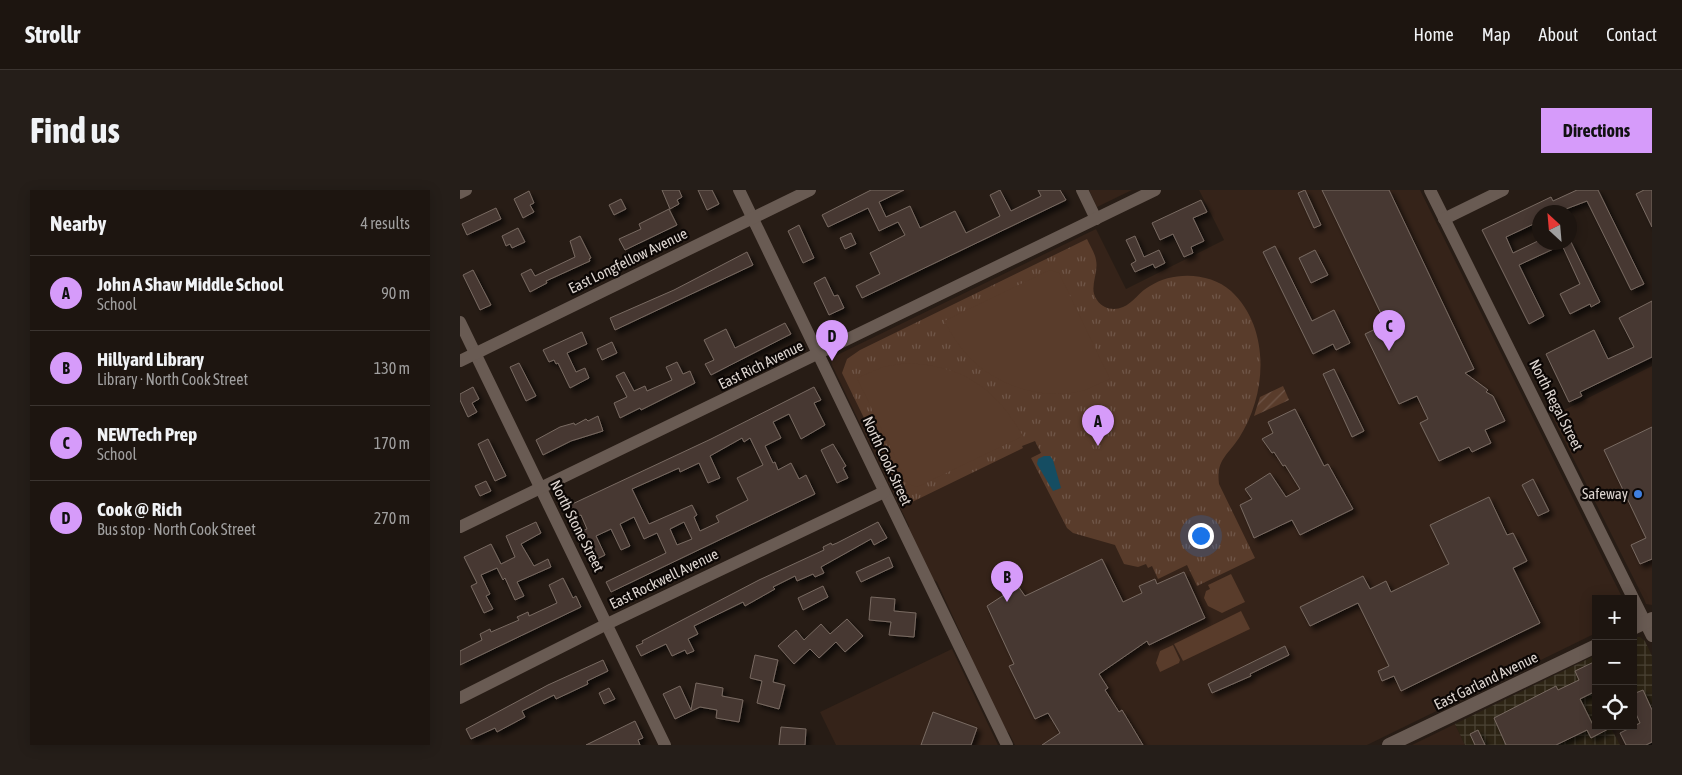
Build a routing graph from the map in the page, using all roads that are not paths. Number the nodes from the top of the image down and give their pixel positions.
1 (466, 190) edge
2 (739, 190) edge
3 (810, 190) edge
4 (1082, 190) edge
5 (1155, 190) edge
6 (1430, 190) edge
7 (1503, 190) edge
8 (460, 193) edge
9 (753, 218) junction
10 (1096, 219) junction
11 (1444, 219) junction
12 (460, 322) edge
13 (475, 353) junction
14 (818, 355) junction
15 (460, 361) edge
16 (540, 489) junction
17 (884, 492) junction
18 (460, 527) edge
19 (1644, 623) edge
20 (607, 624) junction
21 (1652, 636) edge
22 (1592, 648) edge
23 (460, 698) edge
24 (665, 745) edge
25 (1007, 745) edge
26 (1389, 745) edge

1 - 8 street
2 - 9 street, North Cook Street
3 - 9 street, East Longfellow Avenue
4 - 10 street
5 - 10 street, East Rich Avenue
6 - 11 street, North Regal Street
7 - 11 street
9 - 13 street, East Longfellow Avenue
9 - 14 street, North Cook Street
10 - 14 street, East Rich Avenue
11 - 19 street, North Regal Street
12 - 13 street, North Stone Street
13 - 15 street, East Longfellow Avenue
13 - 16 street, North Stone Street
14 - 16 street, East Rich Avenue
14 - 17 street, North Cook Street
16 - 18 street, East Rich Avenue
16 - 20 street, North Stone Street
17 - 20 street, East Rockwell Avenue
17 - 25 street, North Cook Street
19 - 21 street, North Regal Street
20 - 23 street, East Rockwell Avenue
20 - 24 street, North Stone Street
22 - 26 street, East Garland Avenue

